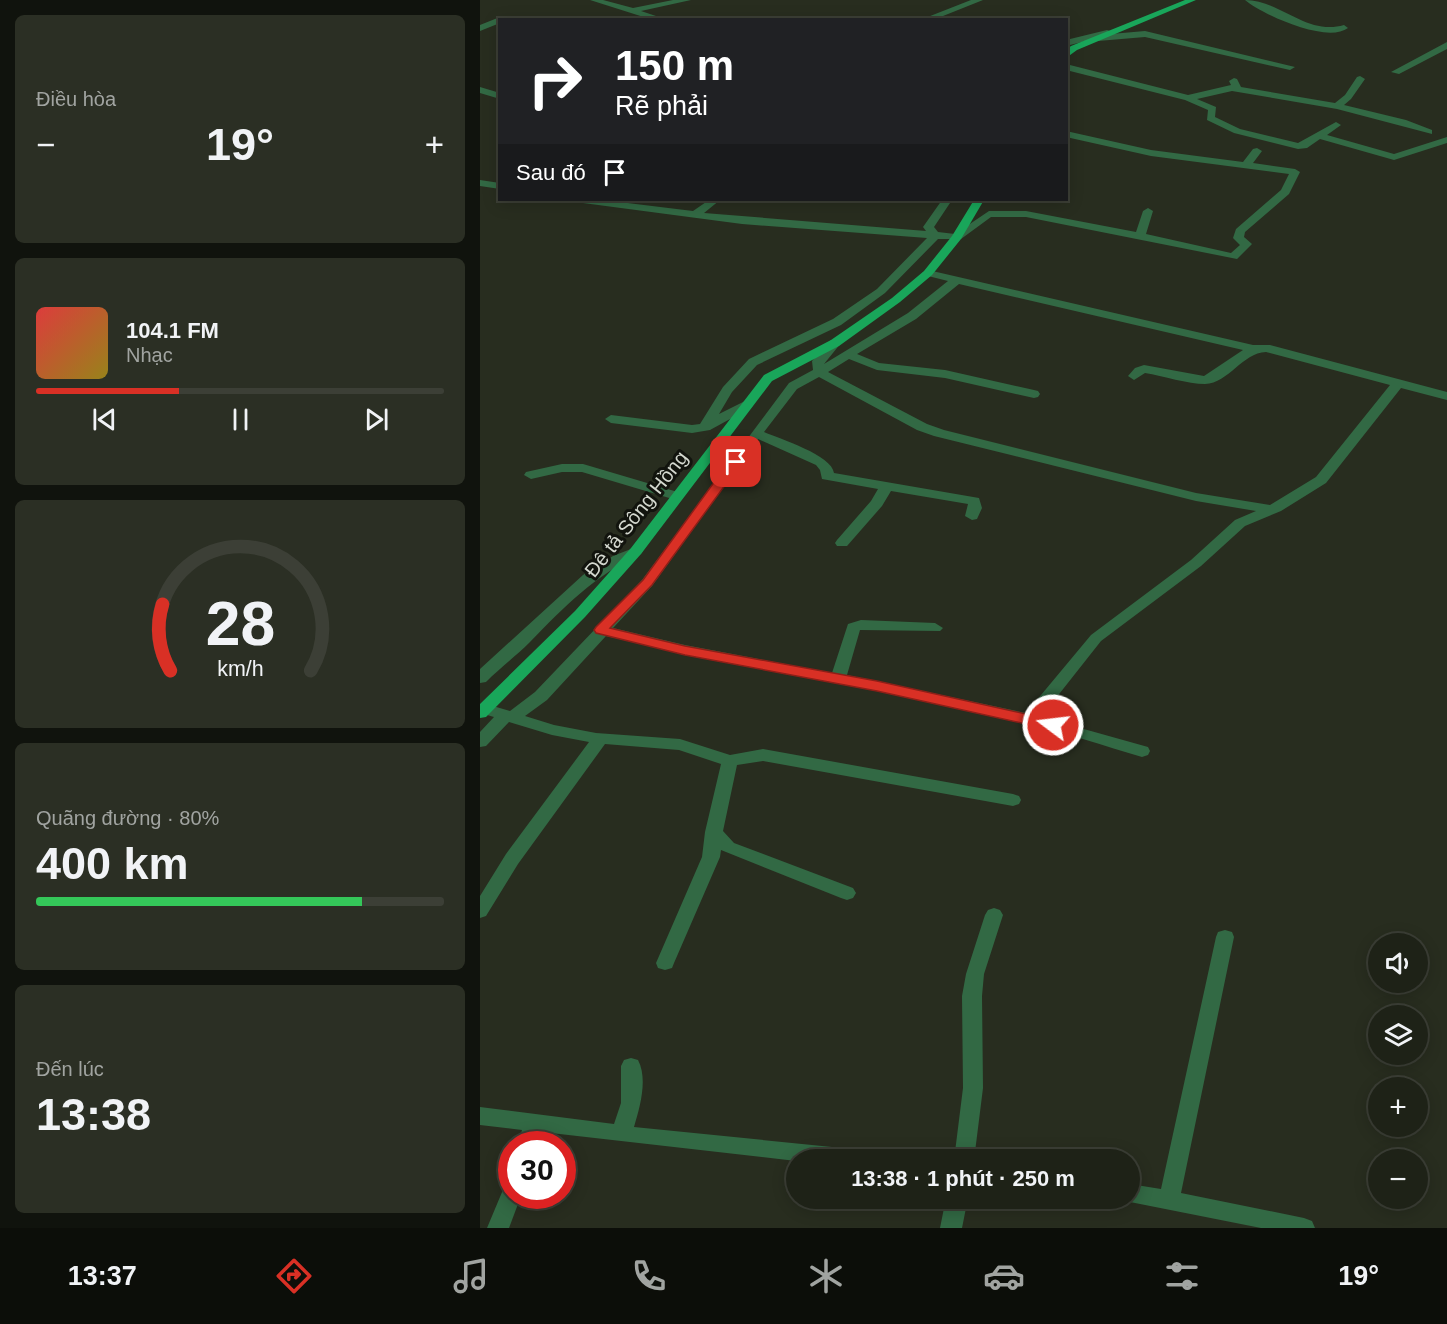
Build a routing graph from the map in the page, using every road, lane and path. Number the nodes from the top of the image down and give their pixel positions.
1 (594, 0) edge
2 (687, 0) edge
3 (979, 0) edge
4 (1192, 0) edge
5 (1249, 0) edge
6 (631, 10) junction
7 (657, 18) edge
8 (930, 18) edge
9 (498, 20) edge
10 (480, 28) edge
11 (1344, 28) dead end
12 (1112, 33) junction
13 (1098, 39) junction
14 (1068, 42) edge
15 (1447, 45) edge
16 (1068, 53) edge
17 (1290, 67) dead end
18 (1068, 68) edge
19 (1396, 72) dead end
20 (1360, 79) dead end
21 (480, 90) edge
22 (498, 95) edge
23 (1188, 98) junction
24 (1337, 106) junction
25 (1336, 125) dead end
26 (1429, 132) dead end
27 (1068, 134) edge
28 (1320, 136) junction
29 (1447, 140) edge
30 (1257, 152) dead end
31 (1245, 167) junction
32 (480, 183) edge
33 (498, 186) edge
34 (591, 201) edge
35 (714, 201) edge
36 (946, 201) edge
37 (978, 201) edge
38 (1148, 211) dead end
39 (696, 214) junction
40 (935, 236) junction
41 (957, 237) junction
42 (1140, 237) junction
43 (928, 273) junction
44 (956, 280) junction
45 (880, 312) junction
46 (837, 322) junction
47 (835, 343) junction
48 (1253, 349) junction
49 (849, 355) junction
50 (819, 372) junction
51 (1134, 376) dead end
52 (1398, 383) junction
53 (1034, 394) dead end
54 (1447, 396) edge
55 (747, 404) junction
56 (611, 419) dead end
57 (705, 426) junction
58 (758, 434) junction
59 (531, 475) dead end
60 (887, 486) junction
61 (676, 496) junction
62 (1271, 510) junction
63 (972, 516) dead end
64 (843, 543) dead end
65 (636, 551) junction
66 (935, 628) dead end
67 (601, 630) junction
68 (480, 678) edge
69 (838, 679) junction
70 (483, 710) edge
71 (510, 716) junction
72 (1030, 719) junction
73 (601, 738) junction
74 (480, 742) edge
75 (1142, 751) dead end
76 (730, 761) junction
77 (1013, 800) dead end
78 (714, 832) junction
79 (847, 893) dead end
80 (480, 912) edge
81 (994, 915) dead end
82 (1225, 938) dead end
83 (664, 963) dead end
84 (631, 1066) dead end
85 (480, 1116) edge
86 (535, 1123) junction
87 (532, 1131) edge
88 (621, 1134) junction
89 (965, 1149) edge
90 (786, 1151) edge
91 (1140, 1195) edge
92 (1169, 1200) junction
93 (505, 1209) edge
94 (955, 1209) edge
95 (498, 1228) edge
96 (951, 1228) edge
97 (1304, 1228) edge

1 - 6 street
2 - 6 street
3 - 8 street
4 - 12 main road
5 - 11 street
6 - 7 street
9 - 10 street
12 - 13 main road
12 - 14 street
13 - 16 main road
13 - 17 street
15 - 19 street
18 - 23 street
20 - 24 street
21 - 22 street
23 - 24 street
23 - 28 street
24 - 26 street
25 - 28 street
27 - 31 street
28 - 29 street
30 - 31 street
31 - 42 street
32 - 33 street
34 - 39 street
35 - 39 street
36 - 40 street
37 - 41 main road, Đê tả Sông Hồng
38 - 42 street
39 - 40 street
40 - 41 street
40 - 46 street
41 - 42 street
41 - 43 main road, Đê tả Sông Hồng
43 - 44 street
43 - 45 main road, Đê tả Sông Hồng
44 - 48 street
44 - 49 street
45 - 46 street
45 - 47 main road, Đê tả Sông Hồng
46 - 57 street
47 - 50 street
47 - 55 main road, Đê tả Sông Hồng
48 - 51 street
48 - 52 street
49 - 50 street
49 - 53 street
50 - 58 street
50 - 62 street
52 - 54 street
52 - 62 street
55 - 57 street
55 - 61 main road, Đê tả Sông Hồng
56 - 57 street
58 - 60 street
58 - 67 street
59 - 61 street
60 - 63 street
60 - 64 street
61 - 65 main road, Đê tả Sông Hồng
62 - 72 street
65 - 68 street
65 - 70 main road, Đê tả Sông Hồng
66 - 69 street
67 - 69 street
67 - 71 street
69 - 72 street
70 - 71 street
71 - 73 street
71 - 74 street
72 - 75 street
73 - 76 street
73 - 80 street
76 - 77 street
76 - 78 street
78 - 79 street
78 - 83 street
81 - 89 street
82 - 92 street
84 - 88 street
85 - 86 street
86 - 87 street
86 - 88 street
88 - 90 street
91 - 92 street
92 - 97 street
93 - 95 street
94 - 96 street

